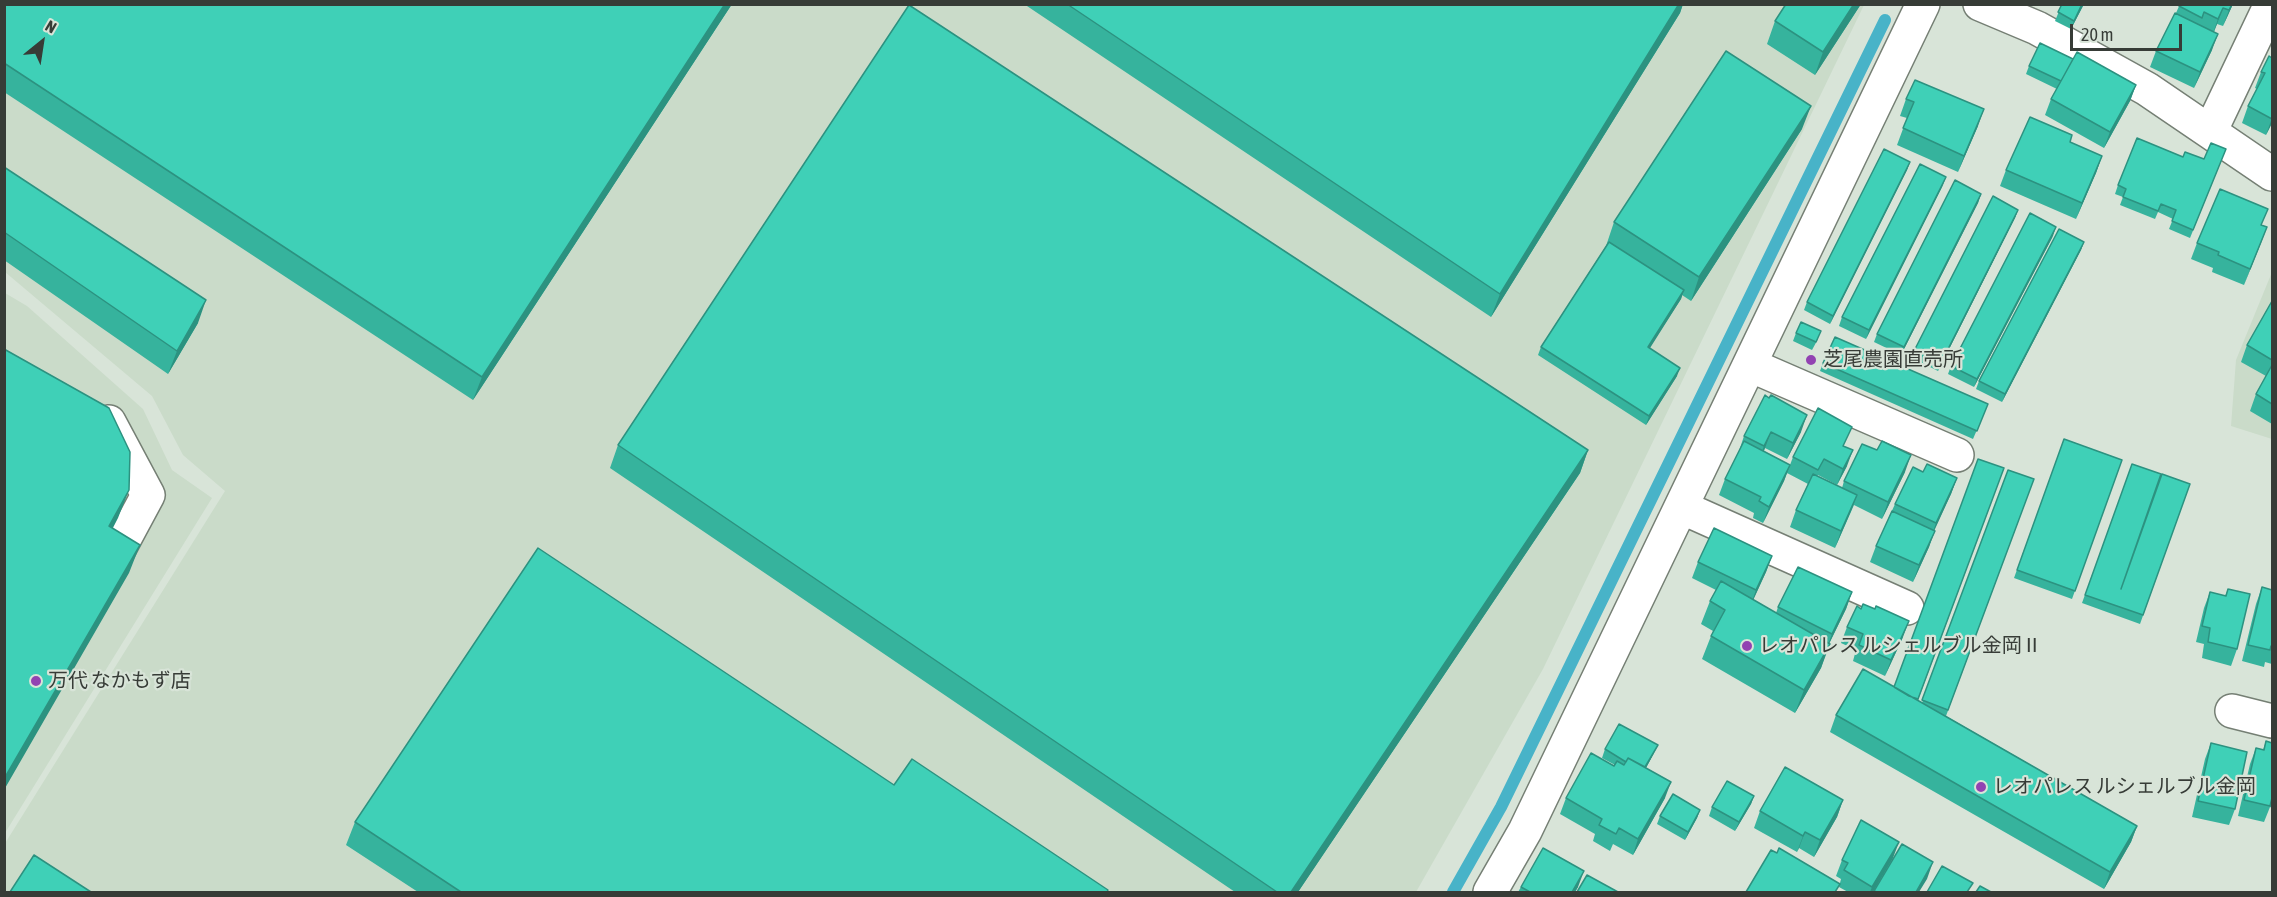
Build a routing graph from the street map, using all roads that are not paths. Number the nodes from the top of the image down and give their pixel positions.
1 (1923, 4) edge
2 (1980, 4) edge
3 (2271, 4) edge
4 (2210, 132) junction
5 (2272, 174) edge
6 (1750, 365) junction
7 (81, 407) edge
8 (1957, 455) dead end
9 (1682, 507) junction
10 (112, 562) edge
11 (1907, 608) dead end
12 (2232, 711) dead end
13 (2272, 721) edge
14 (1490, 892) edge

1 - 6 street
2 - 4 street
3 - 4 street
4 - 5 street
6 - 8 street
6 - 9 street
7 - 10 street
9 - 11 street
9 - 14 street
12 - 13 street

